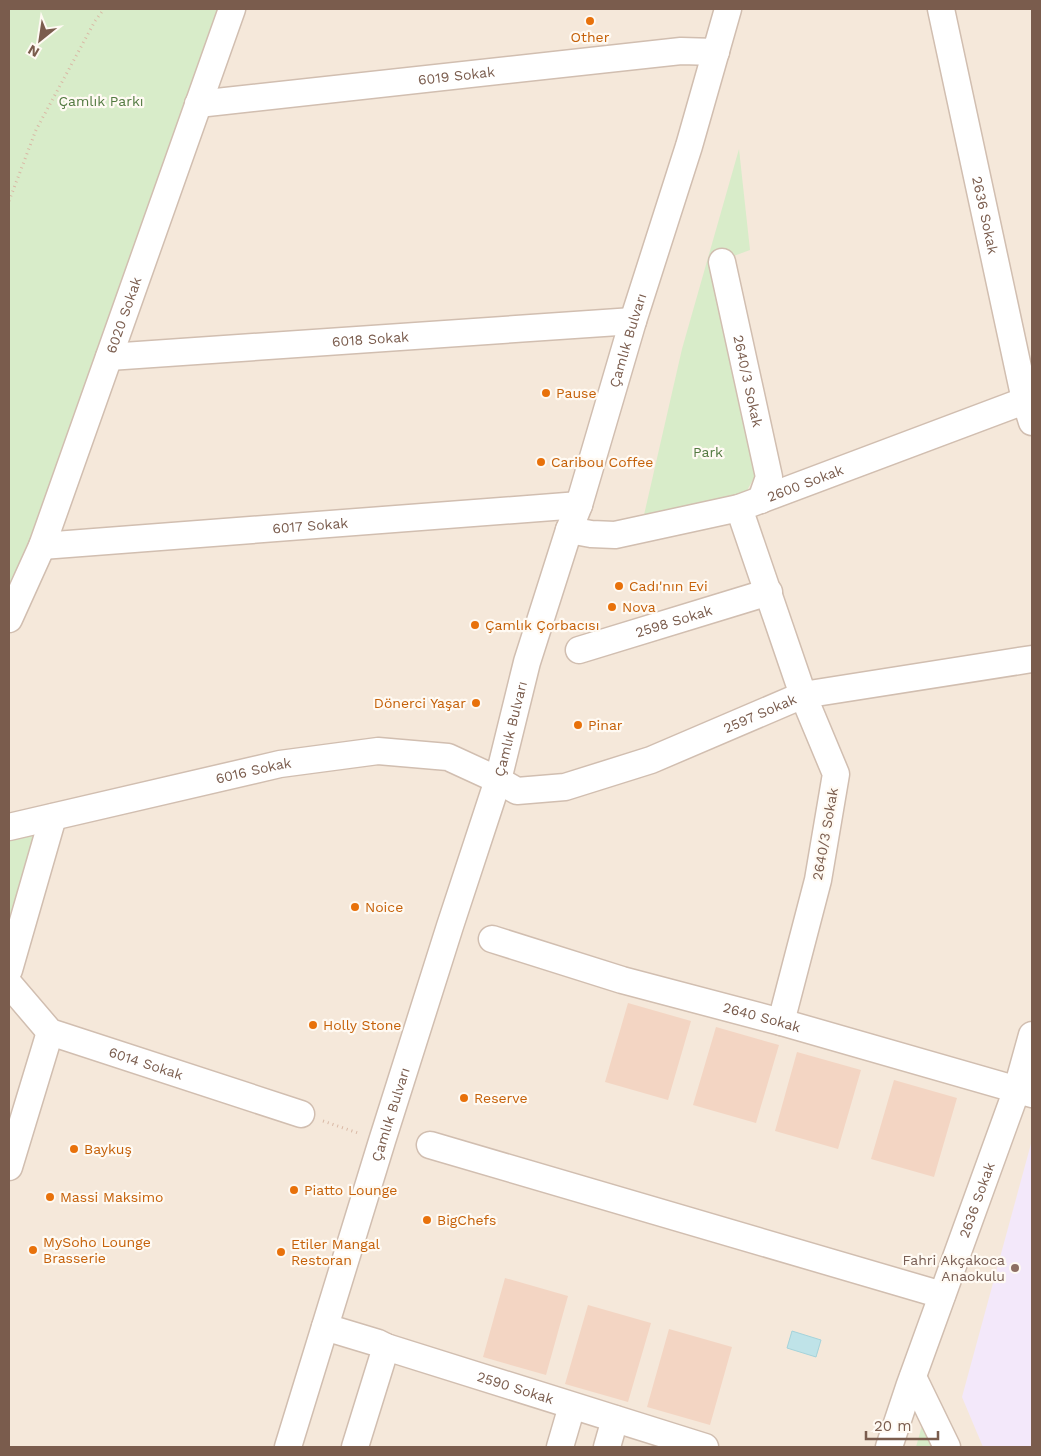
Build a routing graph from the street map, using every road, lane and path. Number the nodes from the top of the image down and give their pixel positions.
1 (104, 9) edge
2 (232, 9) edge
3 (728, 9) edge
4 (941, 9) edge
5 (716, 52) junction
6 (198, 104) junction
7 (9, 201) edge
8 (722, 262) dead end
9 (633, 321) junction
10 (109, 357) junction
11 (1030, 407) edge
12 (750, 504) junction
13 (579, 505) junction
14 (569, 530) junction
15 (42, 546) junction
16 (769, 592) junction
17 (9, 619) edge
18 (579, 650) dead end
19 (1032, 659) edge
20 (803, 695) junction
21 (498, 780) junction
22 (54, 817) junction
23 (9, 827) edge
24 (492, 939) dead end
25 (9, 970) edge
26 (9, 984) edge
27 (781, 1022) junction
28 (50, 1032) junction
29 (1032, 1035) edge
30 (1024, 1091) edge
31 (302, 1114) joint
32 (382, 1141) junction
33 (430, 1145) dead end
34 (9, 1167) edge
35 (942, 1295) junction
36 (326, 1327) junction
37 (386, 1347) junction
38 (913, 1377) junction
39 (572, 1406) junction
40 (616, 1419) junction
41 (288, 1447) edge
42 (355, 1447) edge
43 (560, 1447) edge
44 (607, 1447) edge
45 (705, 1447) edge
46 (889, 1447) edge
47 (947, 1447) edge

1 - 7 path
2 - 6 street, 6020 Sokak
3 - 5 street, Çamlık Bulvarı
4 - 11 street, 2636 Sokak
5 - 6 street, 6019 Sokak
5 - 9 street, Çamlık Bulvarı
6 - 10 street, 6020 Sokak
8 - 12 street, 2640/3 Sokak
9 - 10 street, 6018 Sokak
9 - 13 street, Çamlık Bulvarı
10 - 15 street, 6020 Sokak
11 - 12 street, 2600 Sokak
12 - 14 street, 2600 Sokak
12 - 16 street, 2640/3 Sokak
13 - 14 street, Çamlık Bulvarı
13 - 15 street, 6017 Sokak
14 - 21 street, Çamlık Bulvarı
15 - 17 street, 6020 Sokak
16 - 18 street, 2598 Sokak
16 - 20 street, 2640/3 Sokak
19 - 20 street, 2597 Sokak
20 - 21 street, 2597 Sokak
20 - 27 street, 2640/3 Sokak
21 - 22 street, 6016 Sokak
21 - 32 street, Çamlık Bulvarı
22 - 23 street, 6016 Sokak
22 - 25 street
24 - 27 street, 2640 Sokak
26 - 28 street
27 - 30 street, 2640 Sokak
28 - 31 street, 6014 Sokak
28 - 34 street
29 - 30 street, 2636 Sokak
30 - 35 street, 2636 Sokak
31 - 32 path
32 - 36 street, Çamlık Bulvarı
33 - 35 street
35 - 38 street, 2636 Sokak
36 - 37 street, 2590 Sokak
36 - 41 street, Çamlık Bulvarı
37 - 39 street, 2590 Sokak
37 - 42 street
38 - 46 street, 2636 Sokak
38 - 47 street
39 - 40 street, 2590 Sokak
39 - 43 street
40 - 44 street
40 - 45 street, 2590 Sokak

